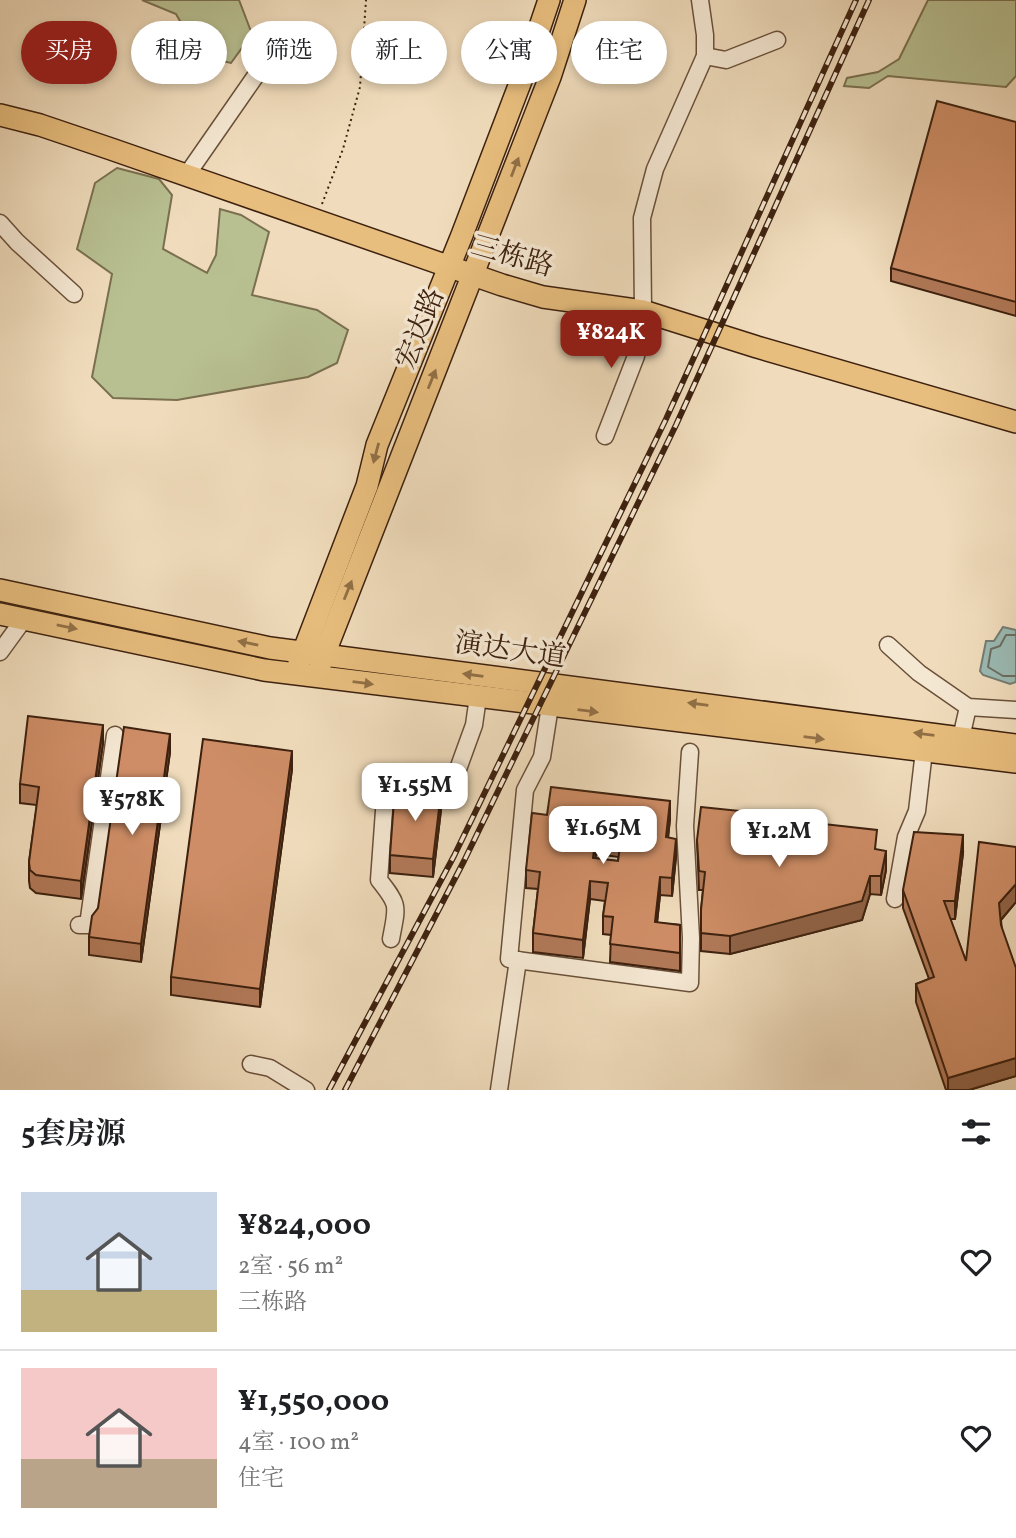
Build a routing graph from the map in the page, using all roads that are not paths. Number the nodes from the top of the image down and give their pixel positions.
1 (549, 0) edge
2 (575, 0) edge
3 (700, 0) edge
4 (777, 40) dead end
5 (705, 57) junction
6 (250, 84) edge
7 (0, 115) edge
8 (186, 176) junction
9 (0, 223) edge
10 (448, 267) junction
11 (473, 275) junction
12 (74, 294) dead end
13 (643, 311) junction
14 (1016, 422) edge
15 (605, 436) dead end
16 (0, 590) edge
17 (0, 614) edge
18 (24, 619) junction
19 (888, 645) dead end
20 (0, 652) edge
21 (313, 653) junction
22 (305, 676) junction
23 (478, 697) junction
24 (550, 706) junction
25 (968, 706) junction
26 (1016, 710) edge
27 (116, 735) dead end
28 (961, 738) junction
29 (1016, 745) edge
30 (924, 751) junction
31 (690, 752) dead end
32 (1016, 762) edge
33 (895, 899) dead end
34 (79, 925) dead end
35 (391, 939) dead end
36 (519, 960) junction
37 (251, 1063) dead end
38 (306, 1090) edge
39 (499, 1090) edge

1 - 10 main road, 宏达路
11 -> 2 main road, 宏达路
3 - 5 street
4 - 5 street
5 - 13 street
6 - 8 street
7 - 8 main road, 三栋路
8 - 10 main road, 三栋路
9 - 12 street
10 - 11 main road, 三栋路
10 -> 21 main road, 宏达路
11 - 13 main road, 三栋路
21 -> 11 main road, 宏达路
13 - 14 main road, 三栋路
13 - 15 street
21 -> 16 main road, 演达大道
17 - 18 main road, 演达大道
18 - 20 street
18 -> 22 main road, 演达大道
19 - 25 street
21 - 22 main road, 宏达路
28 -> 21 main road, 演达大道
22 -> 23 main road, 演达大道
23 - 24 main road, 演达大道
23 - 35 street
24 -> 30 main road, 演达大道
24 - 36 street
25 - 26 street
25 - 28 street
27 - 34 street
28 - 29 main road, 演达大道
30 - 32 main road, 演达大道
30 - 33 street
31 - 36 street
36 - 39 street
37 - 38 street

